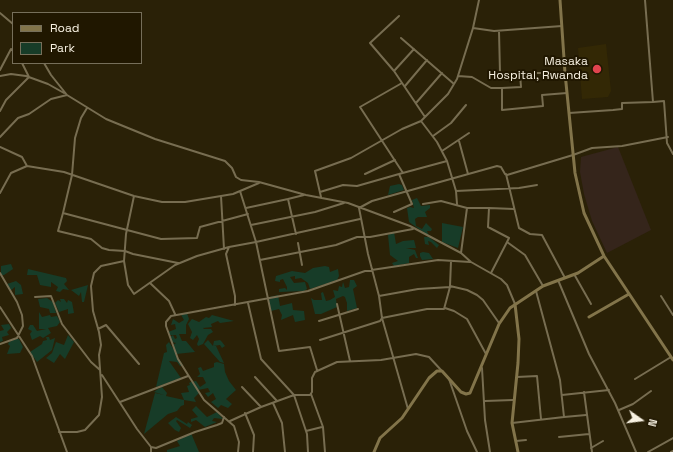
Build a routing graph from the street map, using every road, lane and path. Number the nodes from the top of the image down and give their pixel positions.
1 (479, 0) edge
2 (560, 0) edge
3 (645, 0) edge
4 (0, 13) edge
5 (399, 16) dead end
6 (12, 23) edge
7 (562, 26) junction
8 (474, 28) junction
9 (499, 31) junction
10 (401, 38) dead end
11 (414, 48) junction
12 (12, 50) edge
13 (427, 60) junction
14 (22, 64) edge
15 (45, 64) edge
16 (0, 70) edge
17 (394, 71) junction
18 (442, 73) junction
19 (565, 73) junction
20 (520, 74) junction
21 (0, 76) edge
22 (458, 76) junction
23 (29, 77) junction
24 (402, 83) junction
25 (454, 84) junction
26 (404, 87) junction
27 (502, 88) junction
28 (568, 93) junction
29 (67, 95) junction
30 (653, 102) junction
31 (416, 103) junction
32 (466, 105) dead end
33 (87, 108) junction
34 (0, 111) edge
35 (569, 113) junction
36 (426, 117) junction
37 (421, 120) junction
38 (470, 133) dead end
39 (433, 136) junction
40 (0, 137) edge
41 (668, 137) junction
42 (382, 140) junction
43 (459, 141) junction
44 (0, 147) edge
45 (442, 151) junction
46 (673, 154) edge
47 (573, 155) junction
48 (395, 160) junction
49 (447, 161) junction
50 (27, 166) junction
51 (403, 173) junction
52 (365, 174) dead end
53 (399, 174) junction
54 (468, 174) junction
55 (506, 174) junction
56 (72, 175) junction
57 (451, 178) junction
58 (259, 182) junction
59 (537, 185) dead end
60 (509, 188) junction
61 (240, 191) junction
62 (406, 191) junction
63 (456, 191) junction
64 (320, 192) junction
65 (0, 193) edge
66 (306, 195) junction
67 (134, 196) junction
68 (220, 196) junction
69 (321, 197) junction
70 (288, 199) junction
71 (346, 202) junction
72 (423, 204) dead end
73 (457, 205) junction
74 (246, 208) junction
75 (359, 208) junction
76 (467, 208) junction
77 (489, 208) junction
78 (514, 209) junction
79 (394, 212) dead end
80 (63, 214) junction
81 (248, 214) junction
82 (292, 216) junction
83 (360, 219) junction
84 (222, 222) junction
85 (251, 226) junction
86 (414, 228) junction
87 (127, 231) junction
88 (296, 234) junction
89 (364, 237) junction
90 (256, 242) junction
91 (507, 242) junction
92 (298, 243) dead end
93 (229, 247) junction
94 (224, 249) junction
95 (125, 251) junction
96 (300, 252) junction
97 (461, 253) junction
98 (604, 256) junction
99 (260, 260) junction
100 (451, 260) junction
101 (124, 261) junction
102 (472, 262) junction
103 (179, 263) junction
104 (302, 265) dead end
105 (373, 270) junction
106 (0, 273) edge
107 (491, 273) junction
108 (574, 274) junction
109 (564, 278) junction
110 (558, 280) junction
111 (150, 283) junction
112 (450, 286) junction
113 (543, 286) junction
114 (536, 290) junction
115 (629, 294) junction
116 (379, 296) junction
117 (661, 296) dead end
118 (35, 297) dead end
119 (268, 297) junction
120 (248, 303) junction
121 (337, 304) dead end
122 (515, 304) junction
123 (591, 304) dead end
124 (235, 305) junction
125 (0, 307) edge
126 (444, 308) junction
127 (358, 309) dead end
128 (175, 314) junction
129 (340, 315) junction
130 (673, 315) edge
131 (590, 317) dead end
132 (382, 318) junction
133 (319, 321) dead end
134 (499, 324) junction
135 (98, 329) junction
136 (344, 333) junction
137 (19, 336) junction
138 (320, 340) dead end
139 (0, 344) edge
140 (486, 354) junction
141 (394, 357) junction
142 (672, 359) edge
143 (350, 360) junction
144 (139, 364) dead end
145 (481, 365) junction
146 (317, 370) junction
147 (441, 370) junction
148 (101, 371) junction
149 (101, 374) junction
150 (188, 376) junction
151 (255, 377) dead end
152 (517, 377) junction
153 (449, 379) junction
154 (635, 379) dead end
155 (242, 387) dead end
156 (609, 390) junction
157 (651, 391) dead end
158 (584, 392) junction
159 (311, 394) junction
160 (294, 395) junction
161 (562, 395) junction
162 (513, 400) junction
163 (278, 401) junction
164 (485, 401) junction
165 (120, 402) junction
166 (274, 402) junction
167 (261, 407) junction
168 (408, 410) junction
169 (619, 410) junction
170 (245, 413) junction
171 (586, 415) junction
172 (224, 417) junction
173 (564, 417) junction
174 (541, 419) junction
175 (230, 421) junction
176 (512, 423) junction
177 (323, 427) junction
178 (306, 431) junction
179 (59, 432) junction
180 (589, 434) junction
181 (559, 437) dead end
182 (673, 438) edge
183 (526, 440) dead end
184 (516, 441) junction
185 (603, 441) dead end
186 (151, 447) junction
187 (591, 448) junction
188 (66, 452) edge
189 (151, 452) edge
190 (238, 452) edge
191 (253, 452) edge
192 (285, 452) edge
193 (308, 452) edge
194 (326, 452) edge
195 (374, 452) edge
196 (477, 452) edge
197 (490, 452) edge
198 (518, 452) edge
199 (592, 452) edge
200 (636, 452) edge
201 (648, 452) edge

1 - 8 street
2 - 7 main road
3 - 30 street
4 - 6 street
5 - 17 street
7 - 9 street
7 - 19 main road
8 - 9 street
8 - 22 street
9 - 20 street
10 - 11 street
11 - 13 street
11 - 17 street
12 - 16 street
13 - 18 street
13 - 26 street
14 - 23 street
15 - 29 street
17 - 24 street
18 - 25 street
18 - 31 street
19 - 20 street
19 - 28 main road
20 - 27 street
21 - 23 street
22 - 25 street
22 - 27 street
23 - 29 street
23 - 34 street
24 - 26 street
24 - 42 street
25 - 36 street
26 - 31 street
27 - 28 street
28 - 35 main road
29 - 33 street
29 - 40 street
30 - 35 street
30 - 41 street
31 - 36 street
32 - 39 street
33 - 56 street
33 - 58 street
35 - 47 main road
36 - 37 street
37 - 39 street
37 - 42 street
38 - 43 street
39 - 45 street
41 - 46 street
41 - 47 street
42 - 48 street
42 - 64 street
43 - 45 street
43 - 54 street
44 - 50 street
45 - 49 street
47 - 55 street
47 - 98 main road
48 - 51 street
48 - 52 street
49 - 51 street
49 - 57 street
50 - 56 street
50 - 65 street
51 - 53 street
53 - 62 street
53 - 64 street
54 - 55 street
54 - 57 street
55 - 60 street
56 - 67 street
56 - 80 street
57 - 62 street
57 - 63 street
58 - 61 street
58 - 66 street
59 - 60 street
60 - 63 street
60 - 78 street
61 - 68 street
61 - 74 street
62 - 75 street
62 - 79 street
63 - 73 street
64 - 69 street
66 - 69 street
66 - 70 street
67 - 68 street
67 - 87 street
68 - 84 street
69 - 71 street
70 - 74 street
70 - 82 street
71 - 75 street
71 - 82 street
72 - 73 street
73 - 76 street
74 - 81 street
75 - 83 street
75 - 86 street
76 - 77 street
76 - 97 street
77 - 78 street
77 - 91 street
78 - 109 street
80 - 87 street
80 - 95 street
81 - 84 street
81 - 85 street
82 - 85 street
82 - 88 street
83 - 88 street
83 - 89 street
84 - 87 street
84 - 94 street
85 - 90 street
86 - 89 street
86 - 97 street
87 - 95 street
88 - 90 street
89 - 96 street
89 - 105 street
90 - 93 street
90 - 99 street
91 - 107 street
91 - 113 street
92 - 96 street
93 - 94 street
93 - 124 street
94 - 103 street
95 - 101 street
95 - 103 street
96 - 99 street
96 - 104 street
97 - 102 street
98 - 108 main road
98 - 115 main road
99 - 119 street
100 - 102 street
100 - 105 street
100 - 112 street
101 - 111 street
101 - 135 street
102 - 107 street
103 - 111 street
105 - 116 street
105 - 119 street
106 - 137 street
107 - 122 street
108 - 109 main road
108 - 123 street
109 - 110 main road
110 - 113 main road
110 - 156 street
111 - 128 street
112 - 116 street
112 - 126 street
112 - 134 street
113 - 114 main road
114 - 122 main road
114 - 161 street
115 - 131 main road
115 - 142 main road
116 - 132 street
117 - 130 street
118 - 148 street
119 - 120 street
119 - 146 street
120 - 124 street
120 - 160 street
121 - 129 street
122 - 134 main road
122 - 152 main road
124 - 128 street
125 - 137 street
126 - 132 street
126 - 140 street
127 - 129 street
128 - 150 street
129 - 133 street
129 - 136 street
132 - 136 street
132 - 141 street
134 - 140 main road
135 - 144 street
135 - 148 street
136 - 138 street
136 - 143 street
137 - 139 street
137 - 179 street
140 - 145 main road
141 - 143 street
141 - 147 street
141 - 168 street
142 - 154 street
143 - 146 street
145 - 153 main road
145 - 164 street
146 - 159 street
147 - 153 main road
147 - 168 main road
148 - 149 street
149 - 165 street
149 - 179 street
150 - 165 street
150 - 172 street
151 - 163 street
152 - 162 main road
152 - 174 street
153 - 196 street
155 - 167 street
156 - 158 street
156 - 169 street
157 - 169 street
158 - 161 street
158 - 171 street
159 - 160 street
159 - 177 street
160 - 163 street
160 - 178 street
161 - 173 street
162 - 164 street
162 - 176 main road
163 - 166 street
164 - 197 street
165 - 186 street
166 - 167 street
166 - 192 street
167 - 170 street
168 - 195 main road
169 - 200 street
170 - 175 street
170 - 191 street
171 - 173 street
171 - 180 street
172 - 175 street
172 - 186 street
173 - 174 street
174 - 176 street
175 - 190 street
176 - 184 main road
177 - 178 street
177 - 194 street
178 - 193 street
179 - 188 street
180 - 181 street
180 - 187 street
182 - 201 street
183 - 184 street
184 - 198 main road
185 - 187 street
186 - 189 street
187 - 199 street

